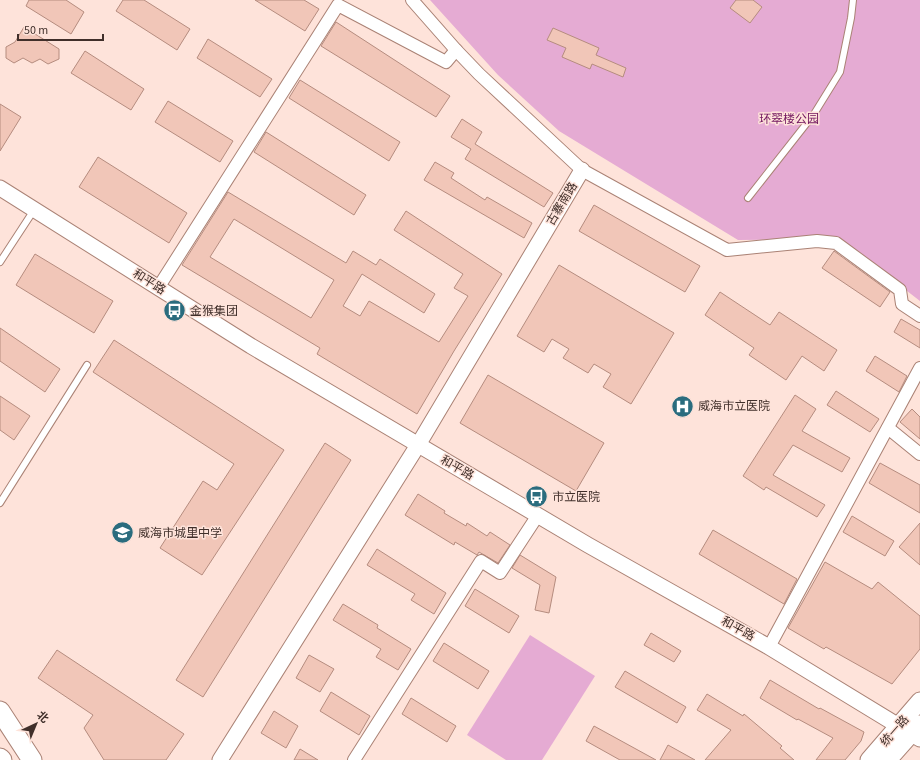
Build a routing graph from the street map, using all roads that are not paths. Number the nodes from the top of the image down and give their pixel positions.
1 (412, 0) edge
2 (853, 0) edge
3 (456, 50) junction
4 (582, 170) junction
5 (0, 188) edge
6 (748, 198) dead end
7 (34, 210) junction
8 (0, 262) edge
9 (158, 288) junction
10 (920, 316) edge
11 (87, 365) dead end
12 (920, 368) edge
13 (888, 428) junction
14 (418, 445) junction
15 (920, 454) edge
16 (0, 503) edge
17 (538, 516) junction
18 (770, 647) junction
19 (920, 702) edge
20 (0, 711) edge
21 (913, 730) edge
22 (32, 760) edge
23 (220, 760) edge
24 (354, 760) edge
25 (869, 760) edge
26 (888, 760) edge

1 - 3 street, 古寨南路
2 - 6 lane
3 - 4 street, 古寨南路
3 - 9 street
4 - 10 street
4 - 14 street, 古寨南路
5 - 7 street, 和平路
7 - 8 lane
7 - 9 street, 和平路
9 - 14 street, 和平路
11 - 16 lane
12 - 13 street
13 - 15 street
13 - 18 street
14 - 17 street, 和平路
14 - 23 street, 古寨南路
17 - 18 street, 和平路
17 - 24 street
18 - 21 street, 和平路
19 - 21 main road, 统一路
20 - 22 main road
21 - 25 main road, 统一路
21 - 26 main road, 统一路

